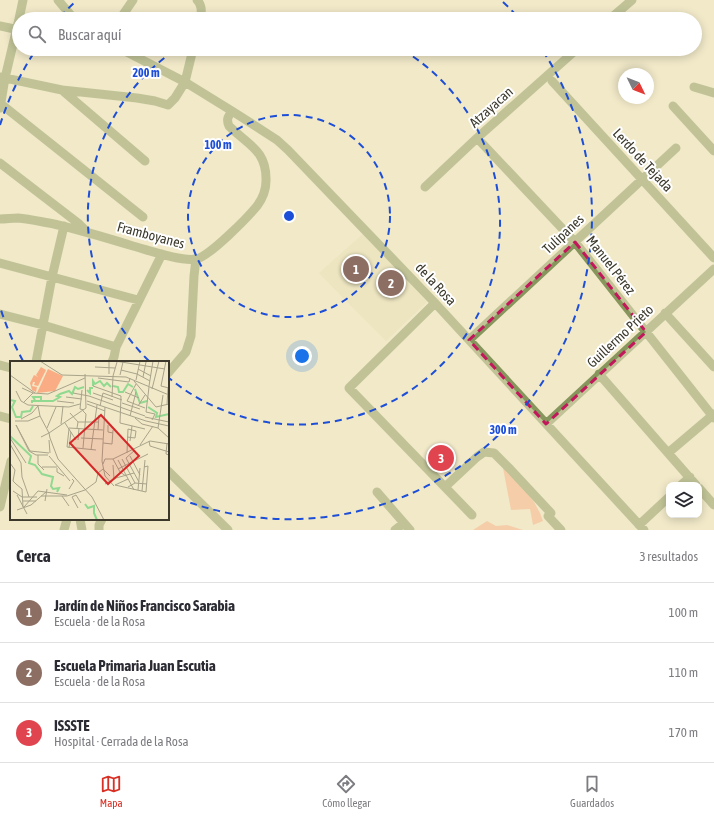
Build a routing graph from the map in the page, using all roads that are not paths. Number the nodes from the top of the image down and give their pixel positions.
1 (23, 0) edge
2 (58, 0) edge
3 (133, 0) edge
4 (197, 0) edge
5 (632, 0) edge
6 (20, 12) edge
7 (68, 12) edge
8 (125, 12) edge
9 (201, 12) edge
10 (618, 12) edge
11 (0, 26) edge
12 (12, 29) edge
13 (12, 49) edge
14 (135, 56) edge
15 (191, 56) edge
16 (569, 56) edge
17 (3, 77) edge
18 (552, 80) dead end
19 (185, 82) junction
20 (694, 87) dead end
21 (62, 90) junction
22 (714, 93) edge
23 (0, 106) edge
24 (673, 106) dead end
25 (232, 111) junction
26 (477, 138) junction
27 (676, 148) dead end
28 (713, 149) edge
29 (145, 161) dead end
30 (0, 163) edge
31 (642, 179) junction
32 (425, 187) dead end
33 (143, 217) dead end
34 (0, 219) edge
35 (64, 226) junction
36 (86, 231) junction
37 (575, 242) junction
38 (162, 254) junction
39 (714, 258) edge
40 (196, 259) junction
41 (0, 262) edge
42 (714, 269) edge
43 (52, 277) junction
44 (138, 300) junction
45 (436, 303) junction
46 (665, 313) junction
47 (0, 314) edge
48 (43, 324) junction
49 (646, 332) junction
50 (469, 340) junction
51 (116, 346) junction
52 (36, 361) edge
53 (112, 361) edge
54 (0, 365) edge
55 (714, 367) edge
56 (10, 368) edge
57 (169, 372) edge
58 (599, 374) junction
59 (0, 416) edge
60 (713, 416) edge
61 (10, 419) edge
62 (546, 424) junction
63 (668, 452) junction
64 (8, 467) edge
65 (169, 472) edge
66 (690, 477) junction
67 (685, 482) edge
68 (694, 482) edge
69 (445, 487) junction
70 (702, 491) edge
71 (377, 492) dead end
72 (666, 500) edge
73 (714, 505) edge
74 (0, 507) edge
75 (472, 515) dead end
76 (67, 520) edge
77 (80, 520) edge
78 (102, 520) edge
79 (407, 526) edge
80 (641, 527) edge
81 (64, 530) edge
82 (82, 530) edge
83 (99, 530) edge
84 (228, 530) edge
85 (395, 530) edge
86 (561, 530) edge

1 - 6 street
2 - 7 street
3 - 8 street
4 - 9 street
5 - 10 street
11 - 12 street
13 - 17 street
14 - 19 street, de la Rosa
15 - 19 street
16 - 26 street, Atzayacan
17 - 21 street
17 - 23 street
18 - 31 street, Lerdo de Tejada
19 - 21 street
19 - 25 street, de la Rosa
20 - 22 street
21 - 29 street
23 - 33 street
24 - 28 street
25 - 40 street, Framboyanes
25 - 45 street, de la Rosa
26 - 32 street, Atzayacan
26 - 37 street, Manuel Pérez
27 - 31 street, Tulipanes
30 - 36 street
31 - 37 street, Tulipanes
31 - 39 street, Lerdo de Tejada
34 - 35 street, Framboyanes
35 - 36 street, Framboyanes
35 - 43 street
36 - 38 street, Framboyanes
37 - 49 street, Manuel Pérez
37 - 50 street, Tulipanes
38 - 40 street, Framboyanes
38 - 44 street
40 - 57 street
41 - 43 street
42 - 46 street, Guillermo Prieto
43 - 44 street
43 - 48 street
44 - 51 street
45 - 50 street, de la Rosa
45 - 69 street
46 - 49 street, Guillermo Prieto
46 - 55 street
47 - 48 street
48 - 51 street
48 - 52 street
49 - 58 street, Guillermo Prieto
49 - 60 street, Manuel Pérez
50 - 62 street, de la Rosa
51 - 53 street
54 - 56 street
58 - 62 street, Guillermo Prieto
58 - 63 street
59 - 61 street
60 - 63 street
62 - 80 street, de la Rosa
63 - 66 street
64 - 74 street
65 - 84 street
66 - 67 street
66 - 68 street
69 - 75 street
69 - 86 street
70 - 73 street
71 - 79 street
72 - 80 street
76 - 81 street
77 - 82 street
78 - 83 street
79 - 85 street

